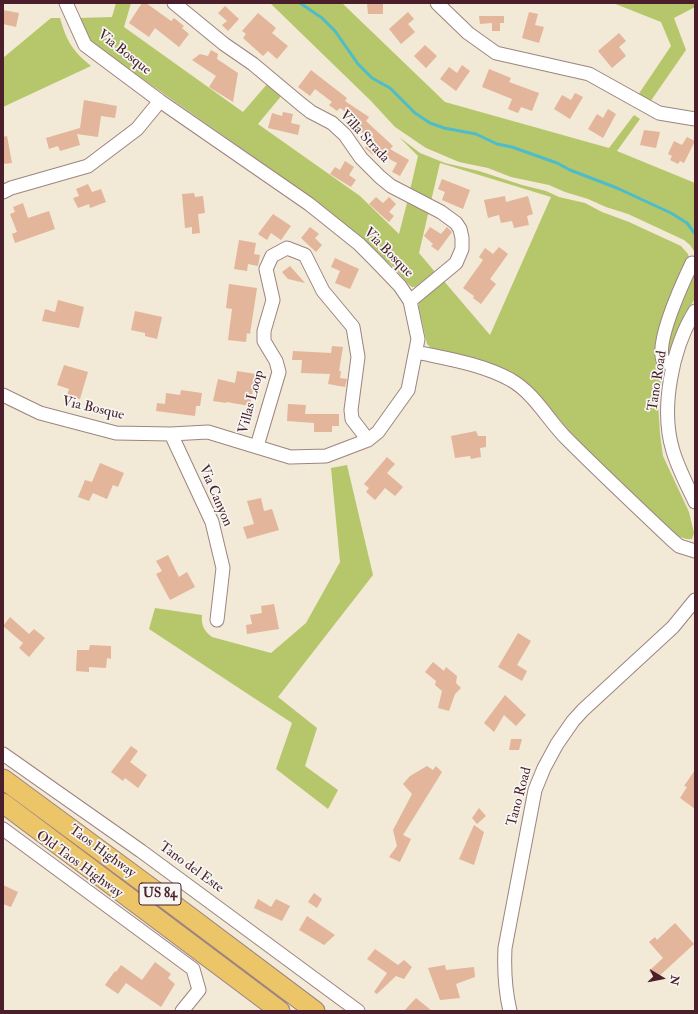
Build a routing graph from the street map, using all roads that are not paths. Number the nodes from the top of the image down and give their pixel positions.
1 (66, 3) edge
2 (174, 3) edge
3 (437, 3) edge
4 (160, 101) junction
5 (695, 119) edge
6 (3, 192) edge
7 (692, 264) dead end
8 (410, 301) junction
9 (695, 311) edge
10 (416, 352) junction
11 (673, 366) junction
12 (3, 395) edge
13 (170, 434) junction
14 (368, 440) junction
15 (257, 446) junction
16 (695, 502) edge
17 (695, 551) edge
18 (695, 600) edge
19 (691, 616) edge
20 (217, 620) dead end
21 (3, 754) edge
22 (3, 779) edge
23 (3, 803) edge
24 (3, 829) edge
25 (182, 1011) edge
26 (280, 1011) edge
27 (315, 1011) edge
28 (358, 1011) edge
29 (510, 1011) edge

1 - 4 street, Via Bosque
2 - 8 street, Villa Strada
3 - 5 street
4 - 6 street
4 - 8 street, Via Bosque
7 - 11 street
8 - 10 street, Via Bosque
9 - 11 street, Tano Road
10 - 14 street, Via Bosque
10 - 17 street
11 - 16 street, Tano Road
12 - 13 street, Via Bosque
13 - 15 street, Via Bosque
13 - 20 street, Via Canyon
14 - 15 street, Via Bosque
14 - 15 street, Villas Loop
18 - 19 street, Tano Road
19 - 29 street, Tano Road
21 - 28 street, Tano del Este
22 - 27 highway, Taos Highway / US 84
23 - 26 highway, Taos Highway / US 84
24 - 25 street, Old Taos Highway

